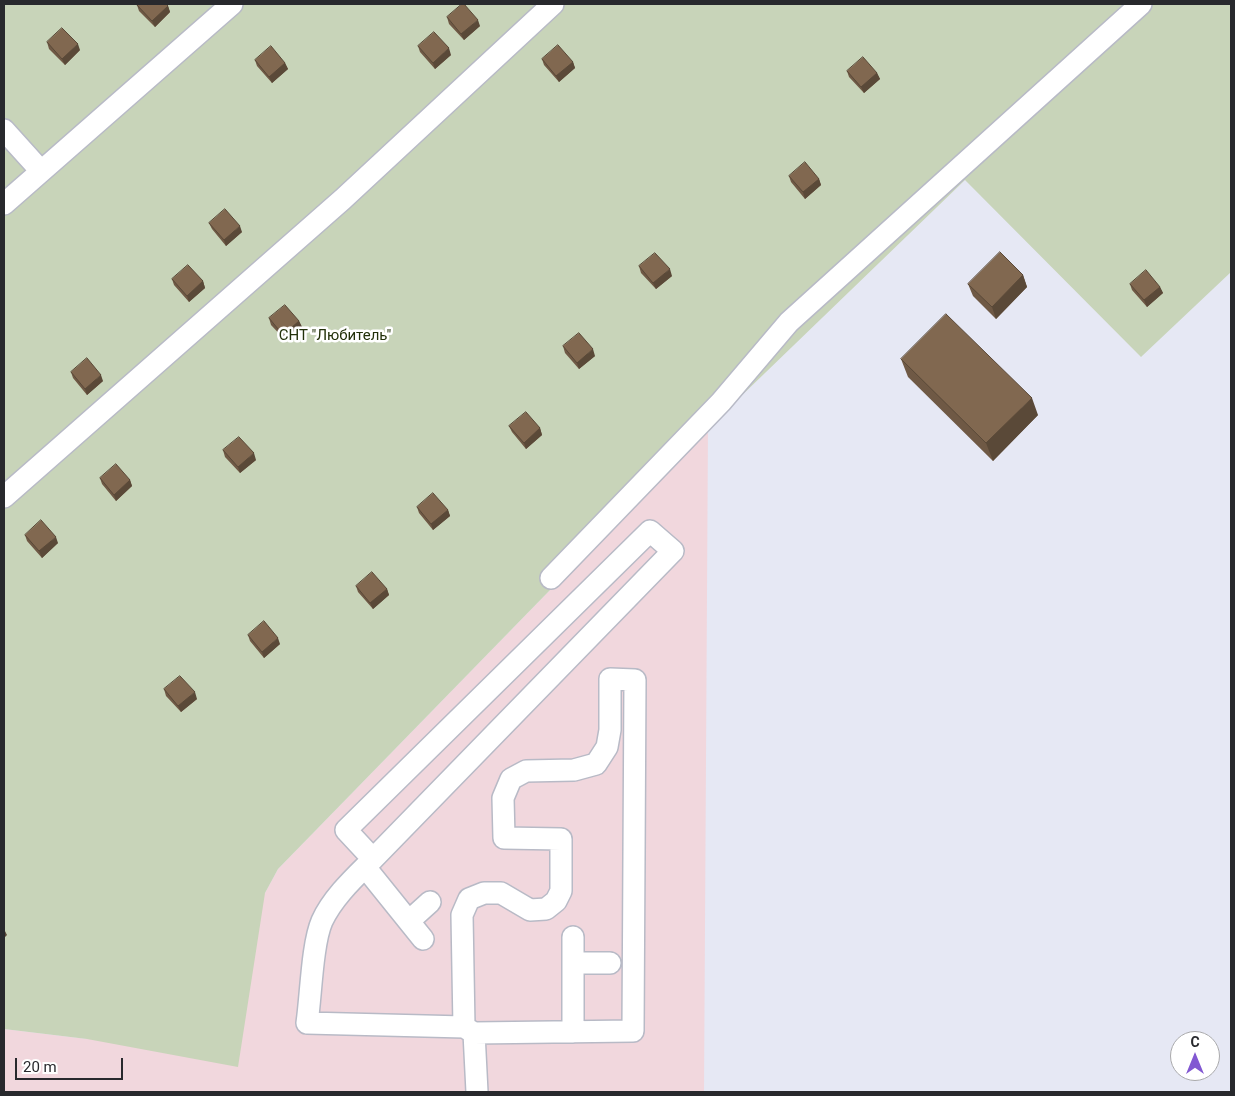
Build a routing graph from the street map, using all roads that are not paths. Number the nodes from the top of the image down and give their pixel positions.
1 (232, 4) edge
2 (553, 4) edge
3 (1141, 4) edge
4 (4, 130) edge
5 (41, 171) junction
6 (4, 204) edge
7 (4, 497) edge
8 (552, 578) dead end
9 (369, 863) junction
10 (430, 902) dead end
11 (409, 921) junction
12 (573, 938) dead end
13 (423, 939) dead end
14 (573, 962) junction
15 (610, 962) dead end
16 (469, 1030) junction
17 (573, 1032) junction
18 (477, 1092) edge

1 - 5 lane
2 - 7 lane
3 - 8 lane
4 - 5 lane
5 - 6 lane
9 - 9 lane
9 - 11 lane
9 - 16 lane
10 - 11 lane
11 - 13 lane
12 - 14 lane
14 - 15 lane
14 - 17 lane
16 - 17 lane
16 - 17 lane
16 - 18 lane

